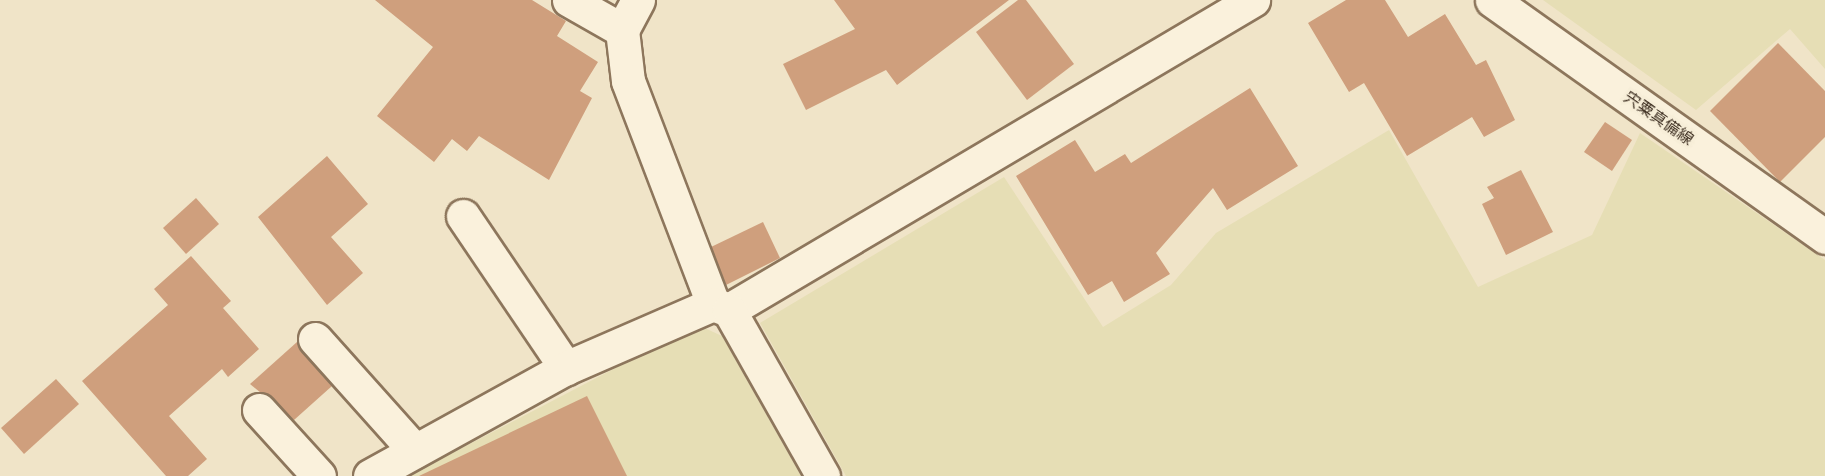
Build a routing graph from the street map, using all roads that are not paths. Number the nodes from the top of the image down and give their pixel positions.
1 (569, 0) edge
2 (638, 0) edge
3 (1253, 0) edge
4 (1492, 0) edge
5 (622, 30) junction
6 (462, 216) dead end
7 (1825, 237) edge
8 (721, 307) junction
9 (315, 339) dead end
10 (566, 368) junction
11 (259, 410) dead end
12 (415, 451) junction
13 (319, 476) edge
14 (370, 476) edge
15 (822, 476) edge

1 - 5 street
2 - 5 street
3 - 8 street
4 - 7 street, 宍粟真備線
5 - 8 street
6 - 10 street
8 - 10 street
8 - 15 street
9 - 12 street
10 - 12 street
11 - 13 street
12 - 14 street

